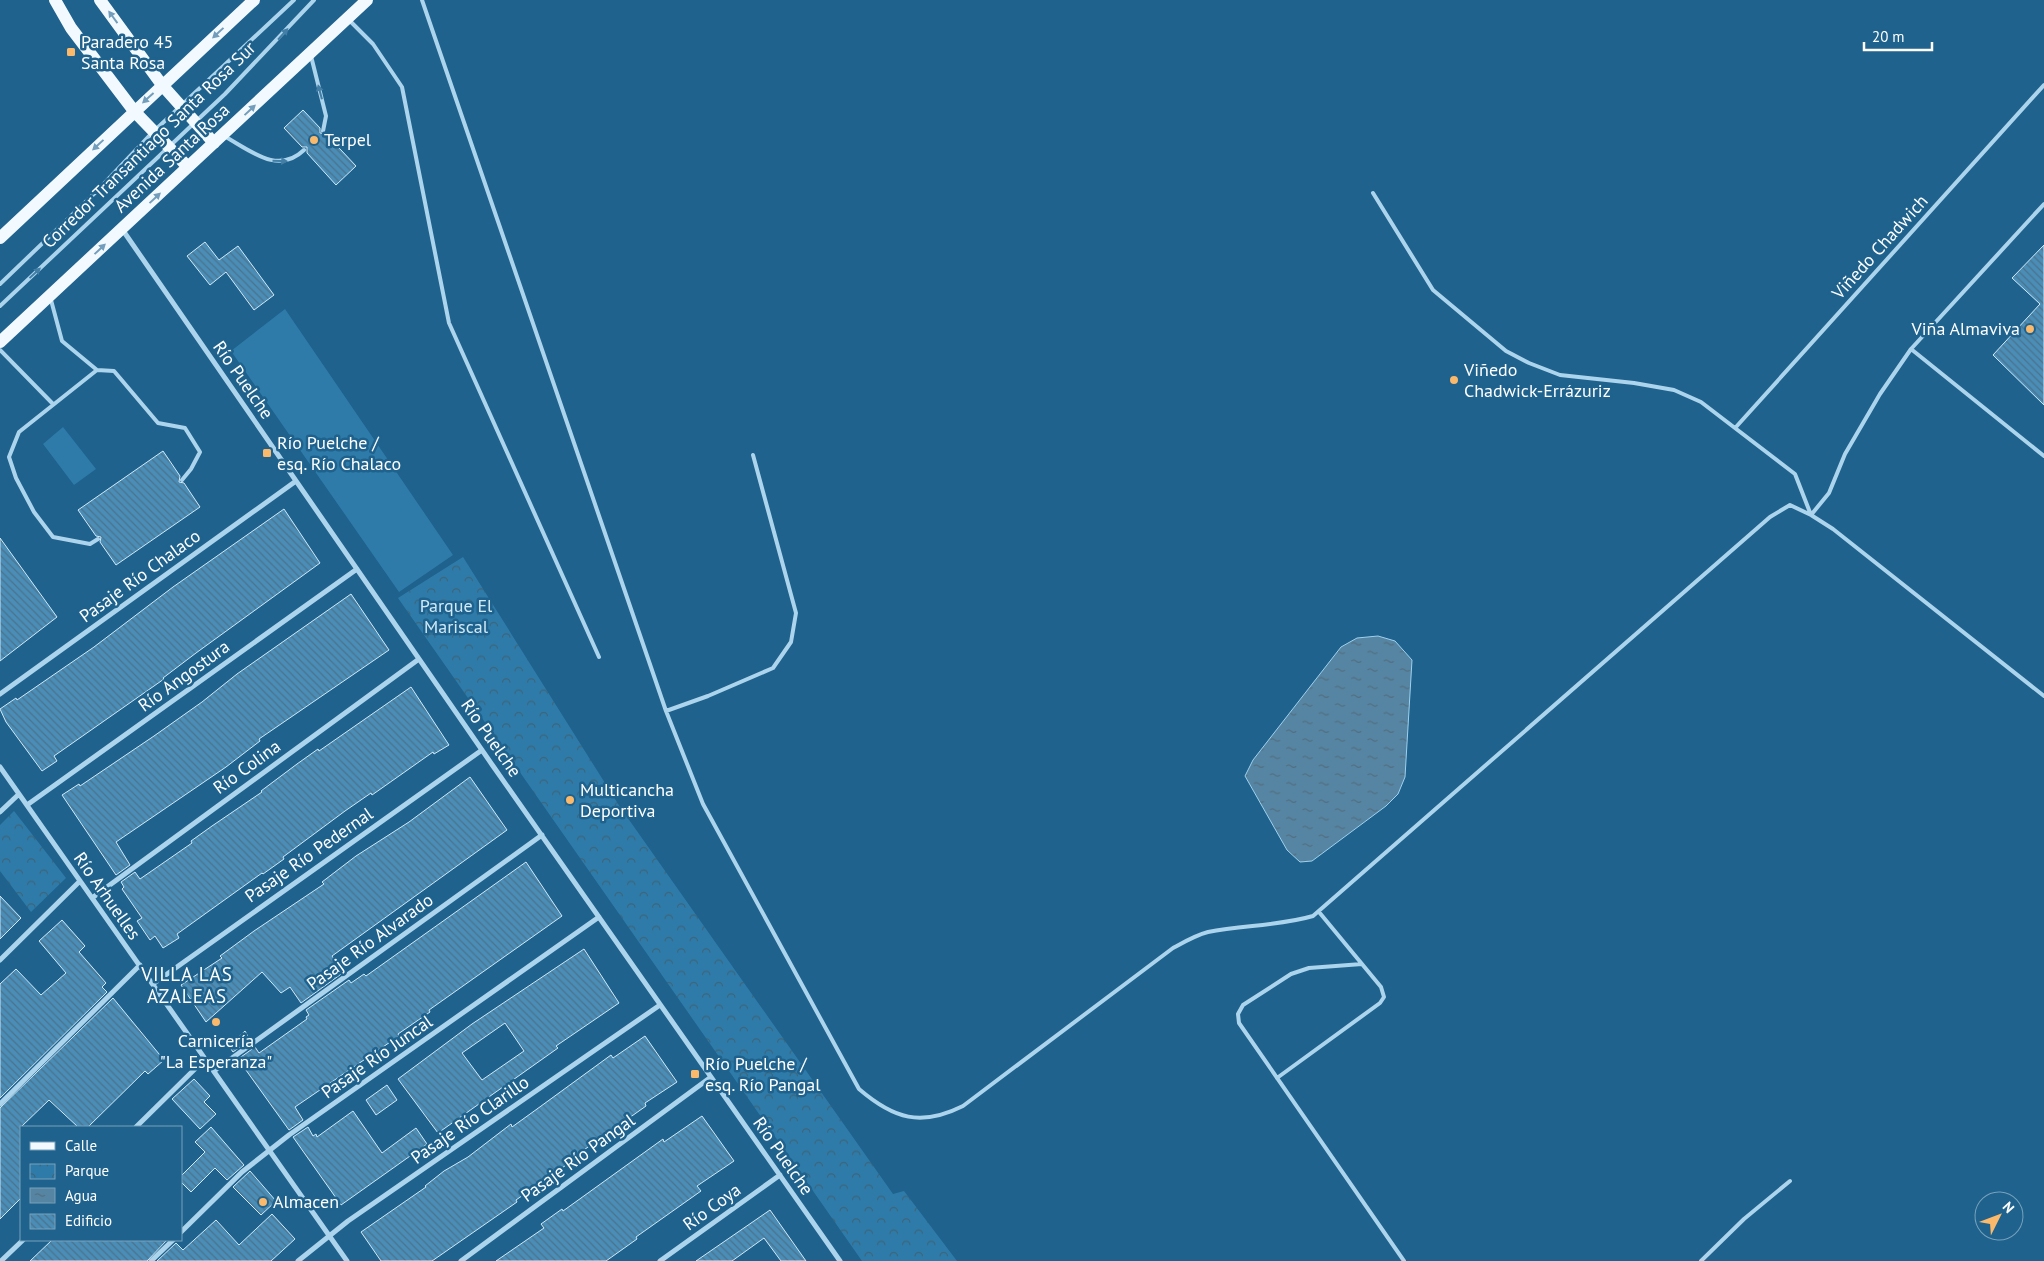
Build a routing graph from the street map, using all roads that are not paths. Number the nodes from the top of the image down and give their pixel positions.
1 (55, 0) edge
2 (100, 0) edge
3 (254, 0) edge
4 (294, 0) edge
5 (314, 0) edge
6 (368, 0) edge
7 (422, 0) edge
8 (348, 19) junction
9 (311, 53) junction
10 (162, 85) junction
11 (2044, 85) edge
12 (181, 106) junction
13 (134, 112) junction
14 (194, 122) junction
15 (323, 131) dead end
16 (153, 132) junction
17 (218, 139) junction
18 (168, 147) junction
19 (304, 150) dead end
20 (188, 167) junction
21 (1374, 193) dead end
22 (2044, 204) edge
23 (122, 229) junction
24 (0, 238) edge
25 (0, 284) edge
26 (50, 295) junction
27 (0, 306) edge
28 (0, 342) edge
29 (0, 350) edge
30 (1911, 350) junction
31 (97, 370) junction
32 (53, 404) junction
33 (1736, 427) junction
34 (753, 455) dead end
35 (2044, 456) edge
36 (182, 480) dead end
37 (296, 481) junction
38 (1811, 515) junction
39 (98, 539) dead end
40 (357, 569) junction
41 (599, 656) dead end
42 (419, 659) junction
43 (0, 694) edge
44 (2044, 696) edge
45 (666, 711) junction
46 (482, 750) junction
47 (0, 767) edge
48 (19, 794) junction
49 (27, 805) junction
50 (0, 812) edge
51 (542, 835) junction
52 (80, 881) junction
53 (92, 898) junction
54 (1319, 912) junction
55 (599, 917) junction
56 (0, 960) edge
57 (1362, 964) junction
58 (140, 966) junction
59 (153, 984) junction
60 (660, 1005) junction
61 (206, 1059) junction
62 (214, 1071) junction
63 (711, 1077) junction
64 (1277, 1078) junction
65 (0, 1104) edge
66 (137, 1126) edge
67 (270, 1150) junction
68 (780, 1175) junction
69 (1790, 1181) dead end
70 (182, 1231) edge
71 (329, 1235) junction
72 (22, 1241) edge
73 (172, 1241) edge
74 (2, 1261) edge
75 (151, 1261) edge
76 (298, 1261) edge
77 (347, 1261) edge
78 (461, 1261) edge
79 (660, 1261) edge
80 (840, 1261) edge
81 (1404, 1261) edge
82 (1701, 1261) edge

1 - 13 main road
10 -> 2 main road
3 -> 10 main road
4 - 12 lane, Corredor Transantiago Santa Rosa Sur
14 -> 5 lane, Corredor Transantiago Santa Rosa Sur
6 - 8 main road, Avenida Santa Rosa
7 - 45 lane
8 - 9 main road, Avenida Santa Rosa
8 - 41 lane
15 -> 9 lane
17 -> 9 main road, Avenida Santa Rosa
10 - 12 main road
10 -> 13 main road
11 - 33 lane, Viñedo Chadwich
12 - 14 main road
12 - 16 lane, Corredor Transantiago Santa Rosa Sur
13 - 16 main road
13 -> 24 main road
14 - 17 main road
14 - 18 lane, Corredor Transantiago Santa Rosa Sur
16 - 18 main road
16 - 25 lane, Corredor Transantiago Santa Rosa Sur
17 -> 19 lane
17 - 20 main road, Avenida Santa Rosa
18 - 20 main road
27 -> 18 lane, Corredor Transantiago Santa Rosa Sur
23 -> 20 main road, Avenida Santa Rosa
21 - 33 lane
22 - 30 lane
26 -> 23 main road, Avenida Santa Rosa
23 - 37 street, Río Puelche
26 - 28 main road, Avenida Santa Rosa
26 - 31 lane
29 - 32 lane
30 - 35 lane
30 - 38 lane
31 - 32 lane
31 - 36 lane
32 - 39 lane
33 - 38 lane
34 - 45 lane
37 - 40 street, Río Puelche
37 - 43 street, Pasaje Río Chalaco
38 - 44 lane
38 - 54 lane
40 - 42 street, Río Puelche
40 - 49 street, Río Angostura
42 - 46 street, Río Puelche
42 - 53 street, Río Colina
45 - 54 lane
46 - 51 street, Río Puelche
46 - 59 street, Pasaje Río Pedernal
47 - 48 street, Río Arhuelles
48 - 49 street, Río Arhuelles
48 - 50 street
49 - 52 street, Río Arhuelles
51 - 55 street, Río Puelche
51 - 62 street, Pasaje Río Alvarado
52 - 53 street, Río Arhuelles
52 - 56 street
53 - 58 street, Río Arhuelles
54 - 57 lane
55 - 60 street, Río Puelche
55 - 67 street, Pasaje Río Juncal
57 - 64 lane
57 - 64 lane
58 - 59 street, Río Arhuelles
58 - 65 street
59 - 61 street, Río Arhuelles
60 - 63 street, Río Puelche
60 - 71 street, Pasaje Río Clarillo
61 - 62 street, Río Arhuelles
61 - 66 street
62 - 67 street, Río Arhuelles
63 - 68 street, Río Puelche
63 - 78 street, Pasaje Río Pangal
64 - 81 lane
67 - 70 street, Pasaje Río Juncal
67 - 71 street, Río Arhuelles
68 - 79 street, Río Coya
68 - 80 street, Río Puelche
69 - 82 lane
71 - 76 street, Pasaje Río Clarillo
71 - 77 street, Río Arhuelles
72 - 74 street
73 - 75 street

